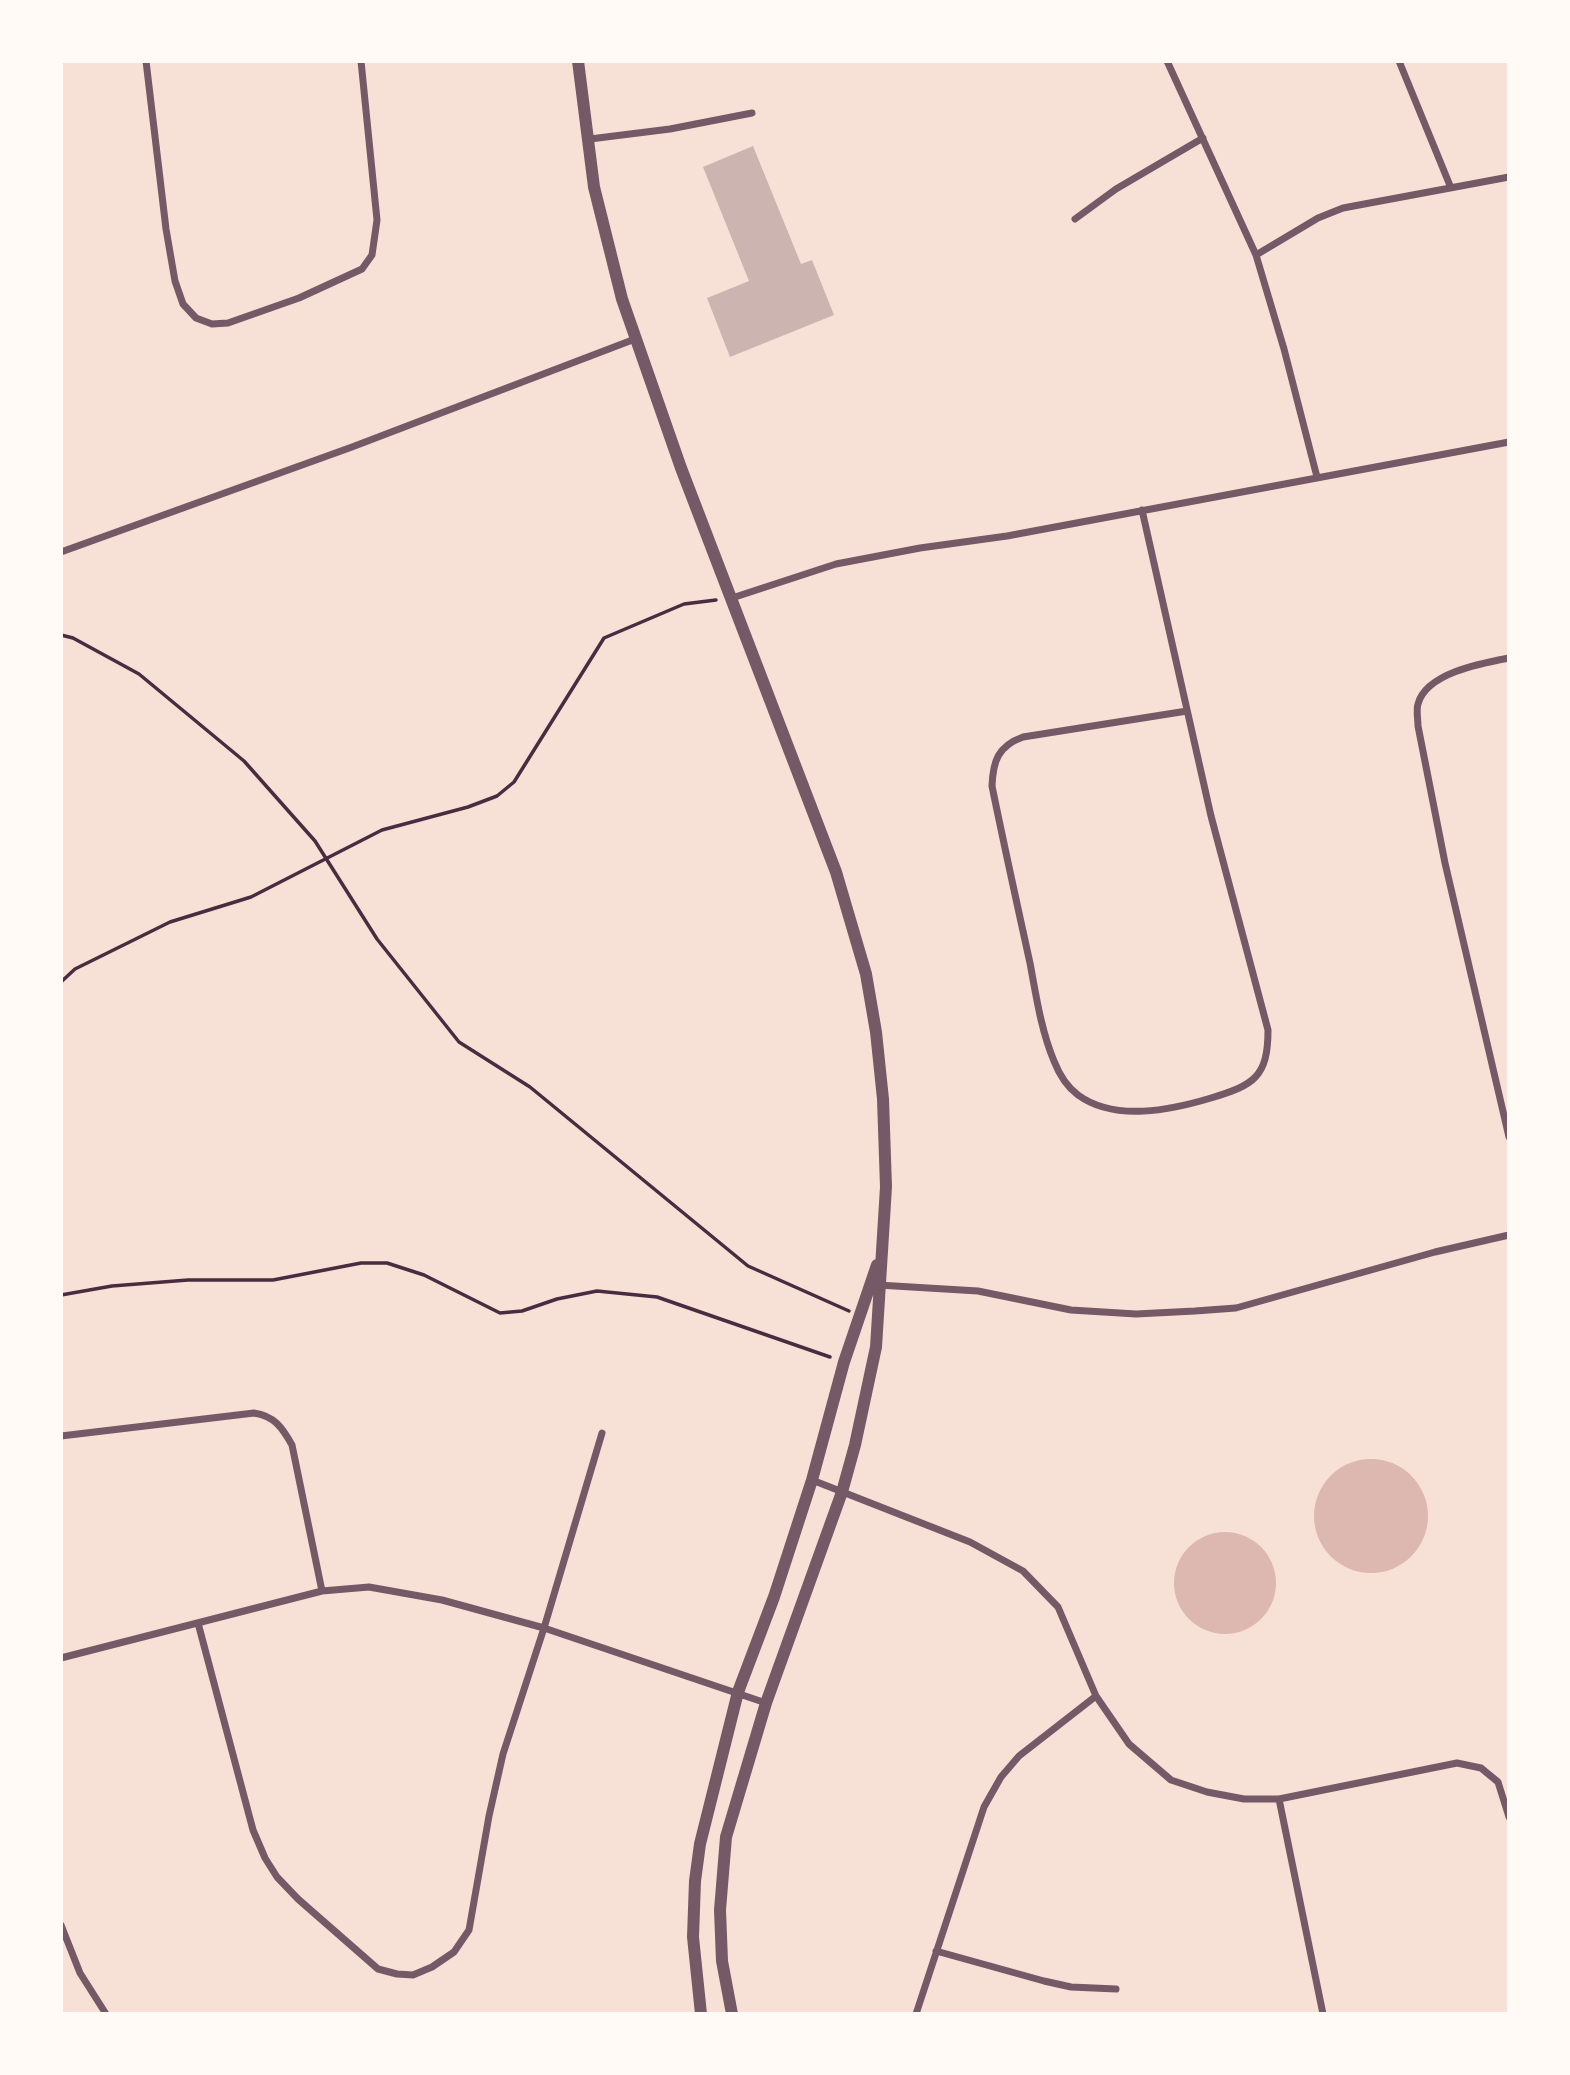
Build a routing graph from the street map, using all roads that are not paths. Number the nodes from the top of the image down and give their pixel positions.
1 (146, 61) edge
2 (361, 61) edge
3 (578, 61) edge
4 (1167, 61) edge
5 (1399, 61) edge
6 (752, 113) dead end
7 (1203, 138) junction
8 (590, 139) junction
9 (1509, 177) edge
10 (1451, 188) junction
11 (1075, 219) dead end
12 (1256, 255) junction
13 (635, 339) junction
14 (1509, 442) edge
15 (1317, 477) junction
16 (1142, 510) junction
17 (61, 552) edge
18 (732, 598) junction
19 (1509, 658) edge
20 (1187, 711) junction
21 (1509, 1137) edge
22 (1509, 1235) edge
23 (876, 1284) junction
24 (603, 1433) dead end
25 (61, 1436) edge
26 (812, 1480) junction
27 (842, 1492) junction
28 (322, 1591) junction
29 (198, 1623) junction
30 (544, 1628) junction
31 (61, 1658) edge
32 (738, 1692) junction
33 (1096, 1696) junction
34 (766, 1703) junction
35 (1279, 1799) junction
36 (1509, 1817) edge
37 (61, 1926) edge
38 (936, 1951) junction
39 (1116, 1989) dead end
40 (106, 2014) edge
41 (701, 2014) edge
42 (732, 2014) edge
43 (916, 2014) edge
44 (1323, 2014) edge

1 - 2 street
3 - 8 street
4 - 7 street
5 - 10 street
6 - 8 street
7 - 11 street
7 - 12 street
8 - 13 street
9 - 10 street
10 - 12 street
12 - 15 street
13 - 17 street
13 - 18 street
14 - 15 street
15 - 16 street
16 - 18 street
16 - 20 street
18 - 23 street
19 - 21 street
20 - 20 street
22 - 23 street
23 - 26 street
23 - 27 street
24 - 30 street
25 - 28 street
26 - 27 street
26 - 32 street
27 - 33 street
27 - 34 street
28 - 29 street
28 - 30 street
29 - 30 street
29 - 31 street
30 - 32 street
32 - 34 street
32 - 41 street
33 - 35 street
33 - 38 street
34 - 42 street
35 - 36 street
35 - 44 street
37 - 40 street
38 - 39 street
38 - 43 street

